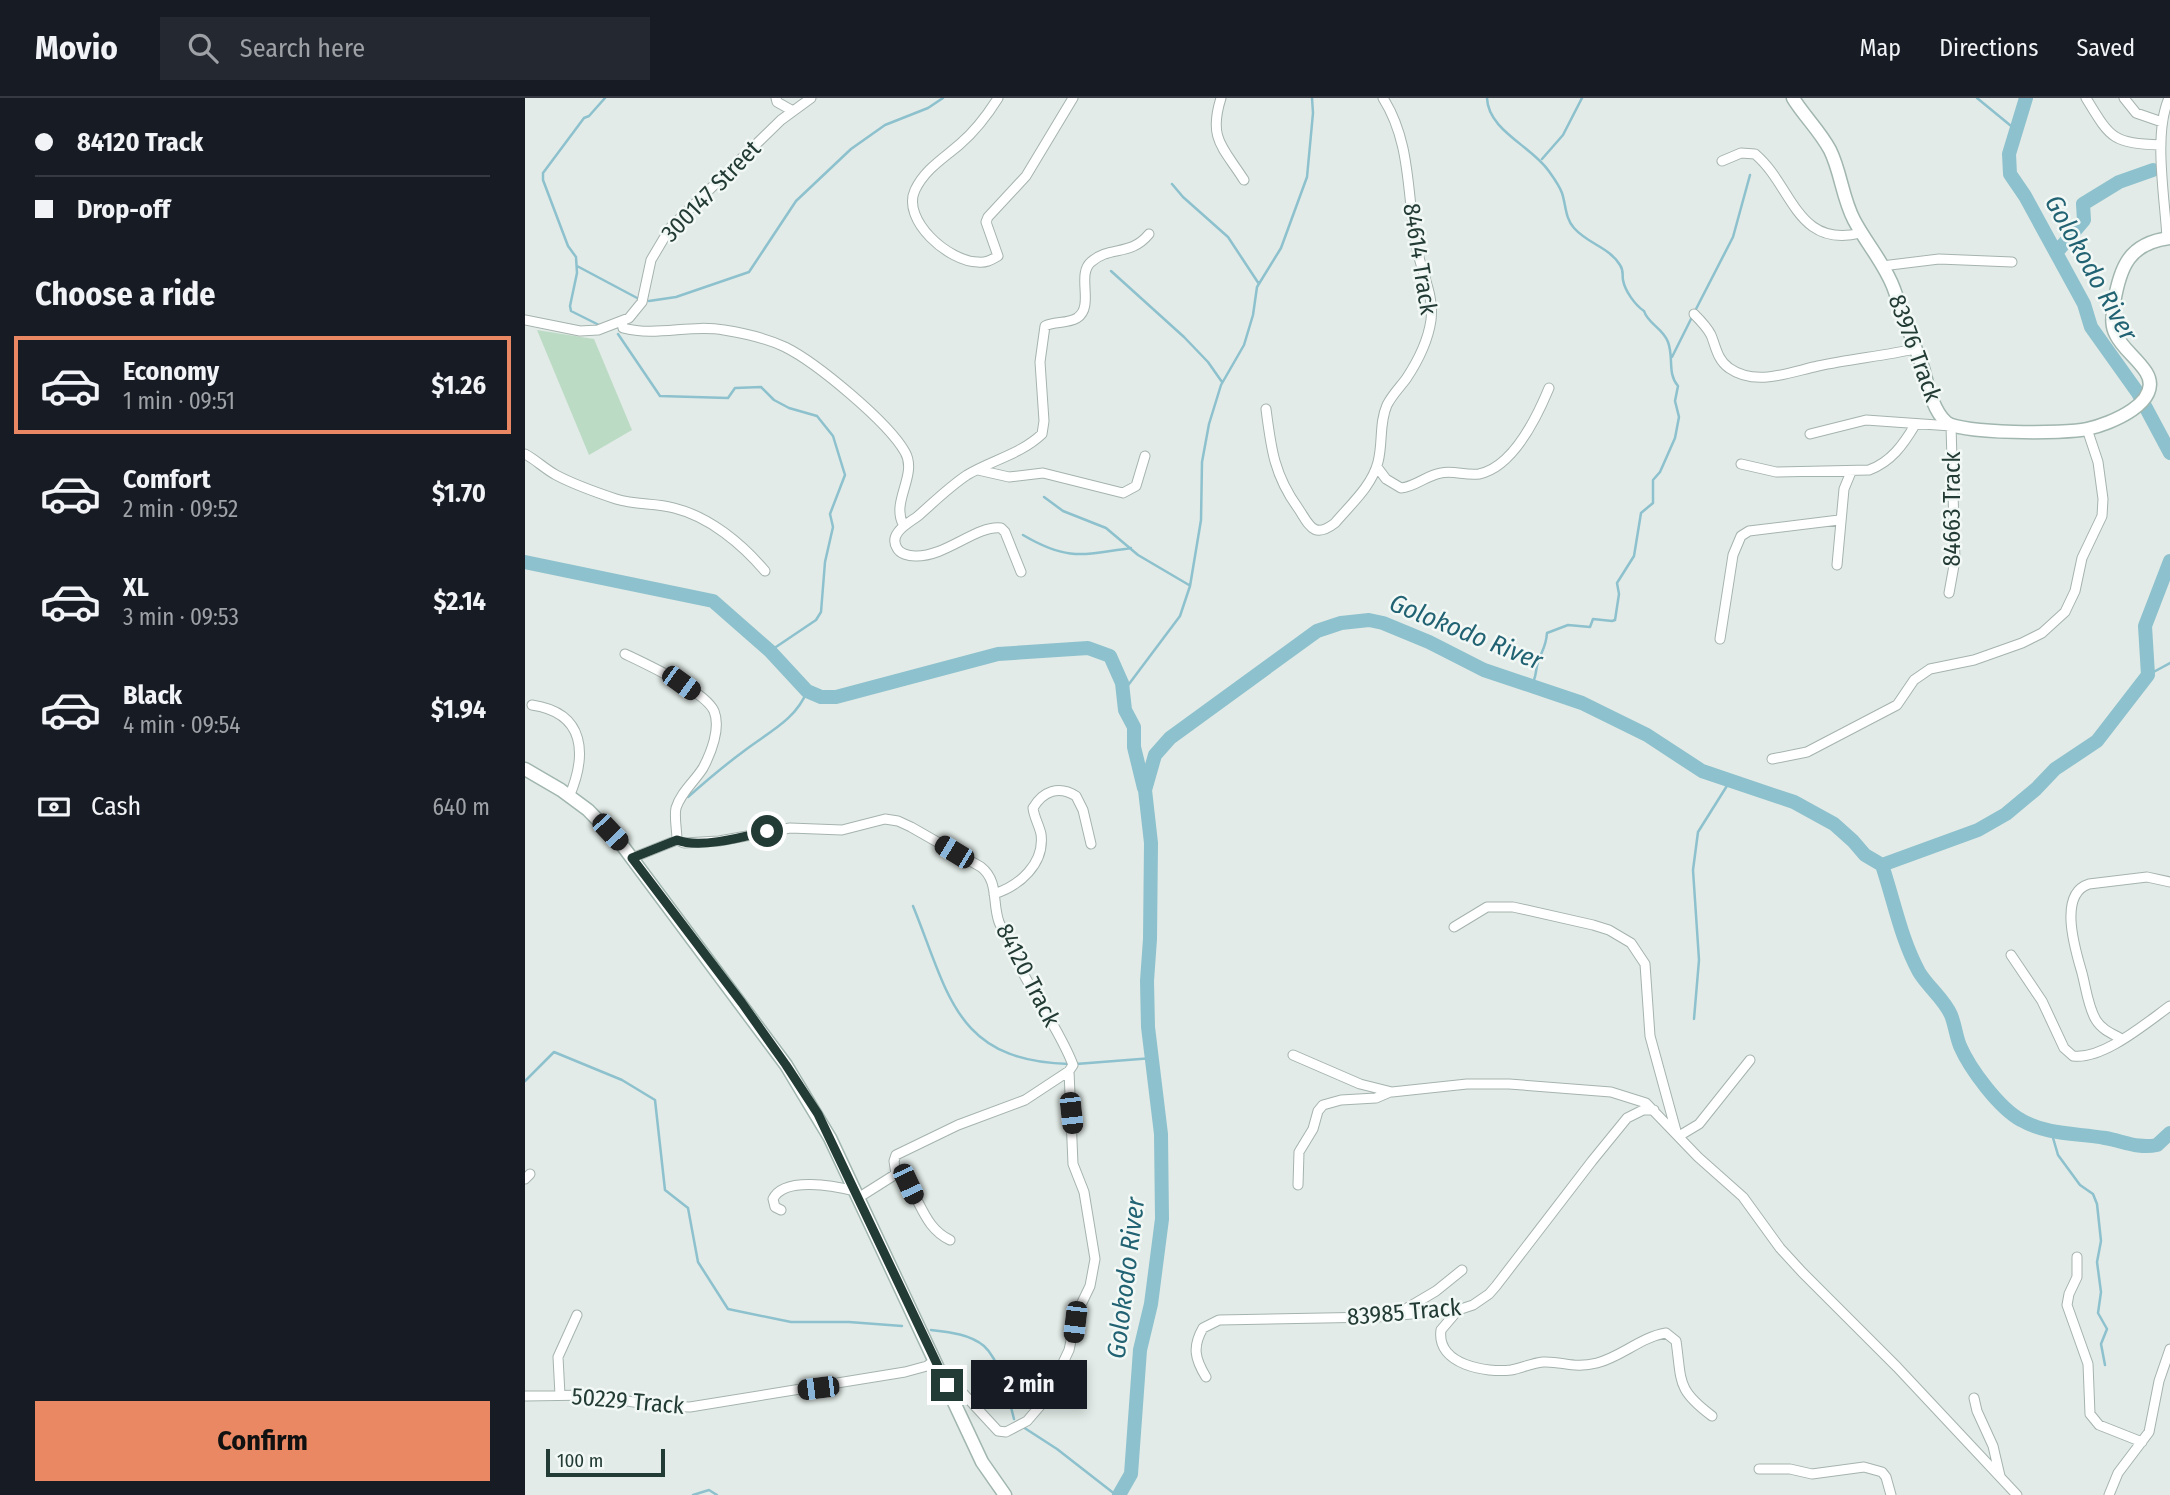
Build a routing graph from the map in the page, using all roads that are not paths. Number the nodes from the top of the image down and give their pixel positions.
1 (776, 98) edge
2 (811, 98) edge
3 (998, 98) edge
4 (1073, 98) edge
5 (1221, 98) edge
6 (1383, 98) edge
7 (1793, 98) edge
8 (2086, 98) edge
9 (2124, 98) edge
10 (2169, 98) edge
11 (793, 111) junction
12 (2162, 122) junction
13 (2161, 145) junction
14 (1722, 160) dead end
15 (1244, 180) dead end
16 (2167, 199) edge
17 (1861, 233) junction
18 (1149, 234) dead end
19 (2169, 238) edge
20 (2012, 262) dead end
21 (1882, 266) junction
22 (1694, 314) dead end
23 (525, 320) edge
24 (622, 321) junction
25 (1915, 349) junction
26 (1549, 388) dead end
27 (1266, 409) dead end
28 (1915, 425) junction
29 (1951, 426) junction
30 (2087, 429) junction
31 (1810, 434) dead end
32 (525, 454) edge
33 (1145, 457) dead end
34 (1741, 464) dead end
35 (1377, 467) junction
36 (978, 470) junction
37 (1851, 472) junction
38 (1839, 520) junction
39 (904, 524) junction
40 (1837, 565) dead end
41 (765, 571) dead end
42 (1021, 572) dead end
43 (1949, 593) dead end
44 (1720, 639) dead end
45 (625, 654) dead end
46 (532, 705) dead end
47 (1772, 759) dead end
48 (525, 769) edge
49 (569, 797) junction
50 (677, 840) junction
51 (1091, 845) dead end
52 (632, 858) junction
53 (2170, 882) edge
54 (994, 894) junction
55 (1454, 926) dead end
56 (2011, 955) dead end
57 (2170, 1006) edge
58 (2122, 1039) junction
59 (1293, 1055) dead end
60 (1750, 1060) dead end
61 (1069, 1072) junction
62 (1392, 1092) junction
63 (1654, 1110) junction
64 (1678, 1134) junction
65 (896, 1174) junction
66 (1299, 1185) dead end
67 (856, 1194) junction
68 (781, 1210) dead end
69 (950, 1240) dead end
70 (2077, 1257) dead end
71 (1462, 1270) dead end
72 (1458, 1310) junction
73 (577, 1315) dead end
74 (1395, 1316) junction
75 (2170, 1349) edge
76 (935, 1360) junction
77 (1206, 1377) dead end
78 (947, 1385) junction
79 (560, 1395) junction
80 (525, 1396) edge
81 (1974, 1398) dead end
82 (1712, 1416) dead end
83 (2142, 1442) junction
84 (1759, 1469) dead end
85 (2000, 1477) junction
86 (1005, 1495) edge
87 (1891, 1495) edge
88 (2017, 1495) edge
89 (2109, 1495) edge

1 - 11 street
2 - 11 street, 300147 Street
3 - 4 street
5 - 15 street
6 - 35 street, 84614 Track
7 - 17 street, 83976 Track
8 - 13 street
9 - 12 street
10 - 12 street
11 - 24 street, 300147 Street
12 - 13 street
13 - 16 street
14 - 17 street
16 - 19 street
17 - 21 street, 83976 Track
18 - 36 street
19 - 30 street, 83976 Track
20 - 21 street
21 - 25 street, 83976 Track
22 - 25 street
23 - 24 street
24 - 39 street
25 - 29 street, 83976 Track
26 - 35 street
27 - 35 street, 84614 Track
28 - 29 street
28 - 31 street
28 - 37 street
29 - 30 street, 83976 Track
29 - 43 street, 84663 Track
30 - 47 street
32 - 41 street
33 - 36 street
34 - 37 street
36 - 39 street
37 - 38 street
38 - 40 street
38 - 44 street
39 - 42 street
45 - 50 street
46 - 49 street
48 - 49 street
49 - 52 street
50 - 52 street, 84120 Track
50 - 54 street, 84120 Track
51 - 54 street
52 - 67 street
53 - 58 street
54 - 61 street, 84120 Track
55 - 64 street
56 - 58 street
57 - 58 street
59 - 62 street
60 - 64 street
61 - 65 street
61 - 78 street, 84120 Track
62 - 63 street
62 - 66 street
63 - 64 street
63 - 72 street, 83985 Track
64 - 85 street
65 - 67 street
65 - 69 street
67 - 68 street
67 - 76 street
70 - 83 street
71 - 74 street
72 - 74 street, 83985 Track
72 - 82 street
73 - 79 street
74 - 77 street, 83985 Track
75 - 83 street
76 - 78 street
76 - 79 street, 50229 Track
78 - 86 street
79 - 80 street, 50229 Track
81 - 85 street
83 - 89 street
84 - 87 street
85 - 88 street

